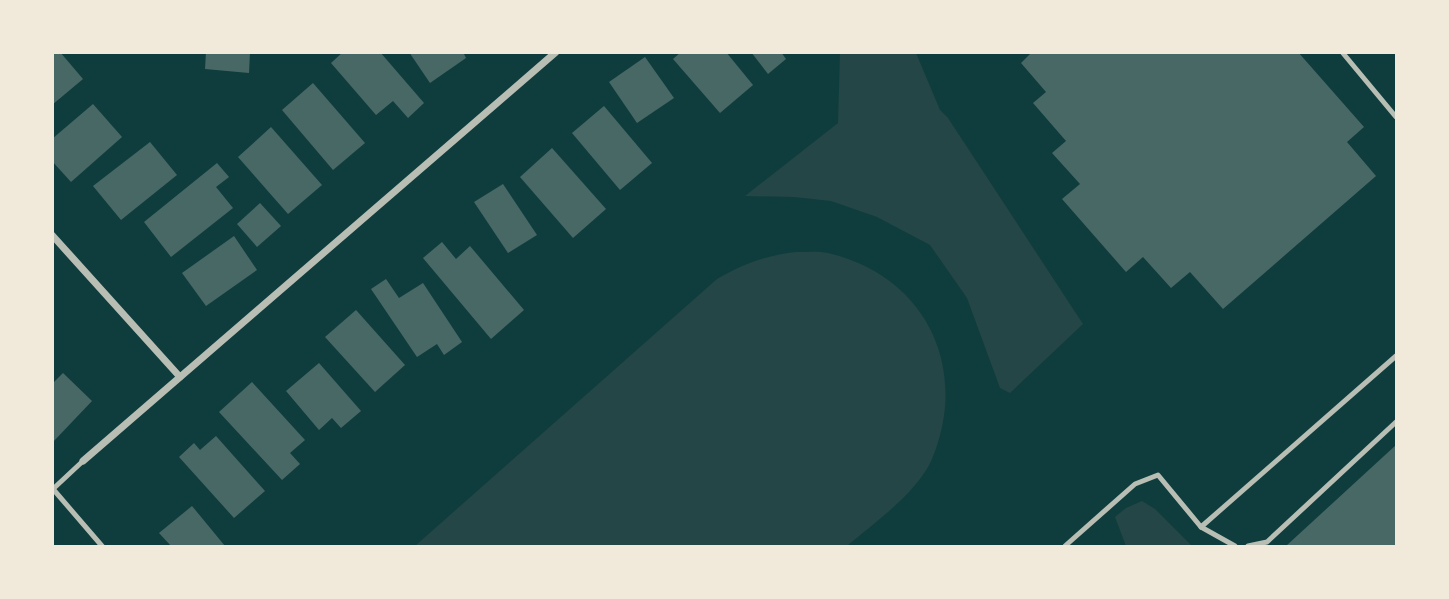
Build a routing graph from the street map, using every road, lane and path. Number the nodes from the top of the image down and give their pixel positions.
1 (556, 52) edge
2 (1342, 52) edge
3 (1396, 117) edge
4 (52, 236) edge
5 (1396, 356) edge
6 (180, 377) junction
7 (1396, 422) edge
8 (83, 461) joint
9 (1201, 527) junction
10 (102, 547) edge
11 (1065, 547) edge
12 (1235, 547) edge
13 (1248, 547) edge

1 - 6 street
2 - 3 lane
4 - 6 street
5 - 9 lane
6 - 8 street
7 - 13 lane
8 - 10 lane
9 - 11 lane
9 - 12 lane

